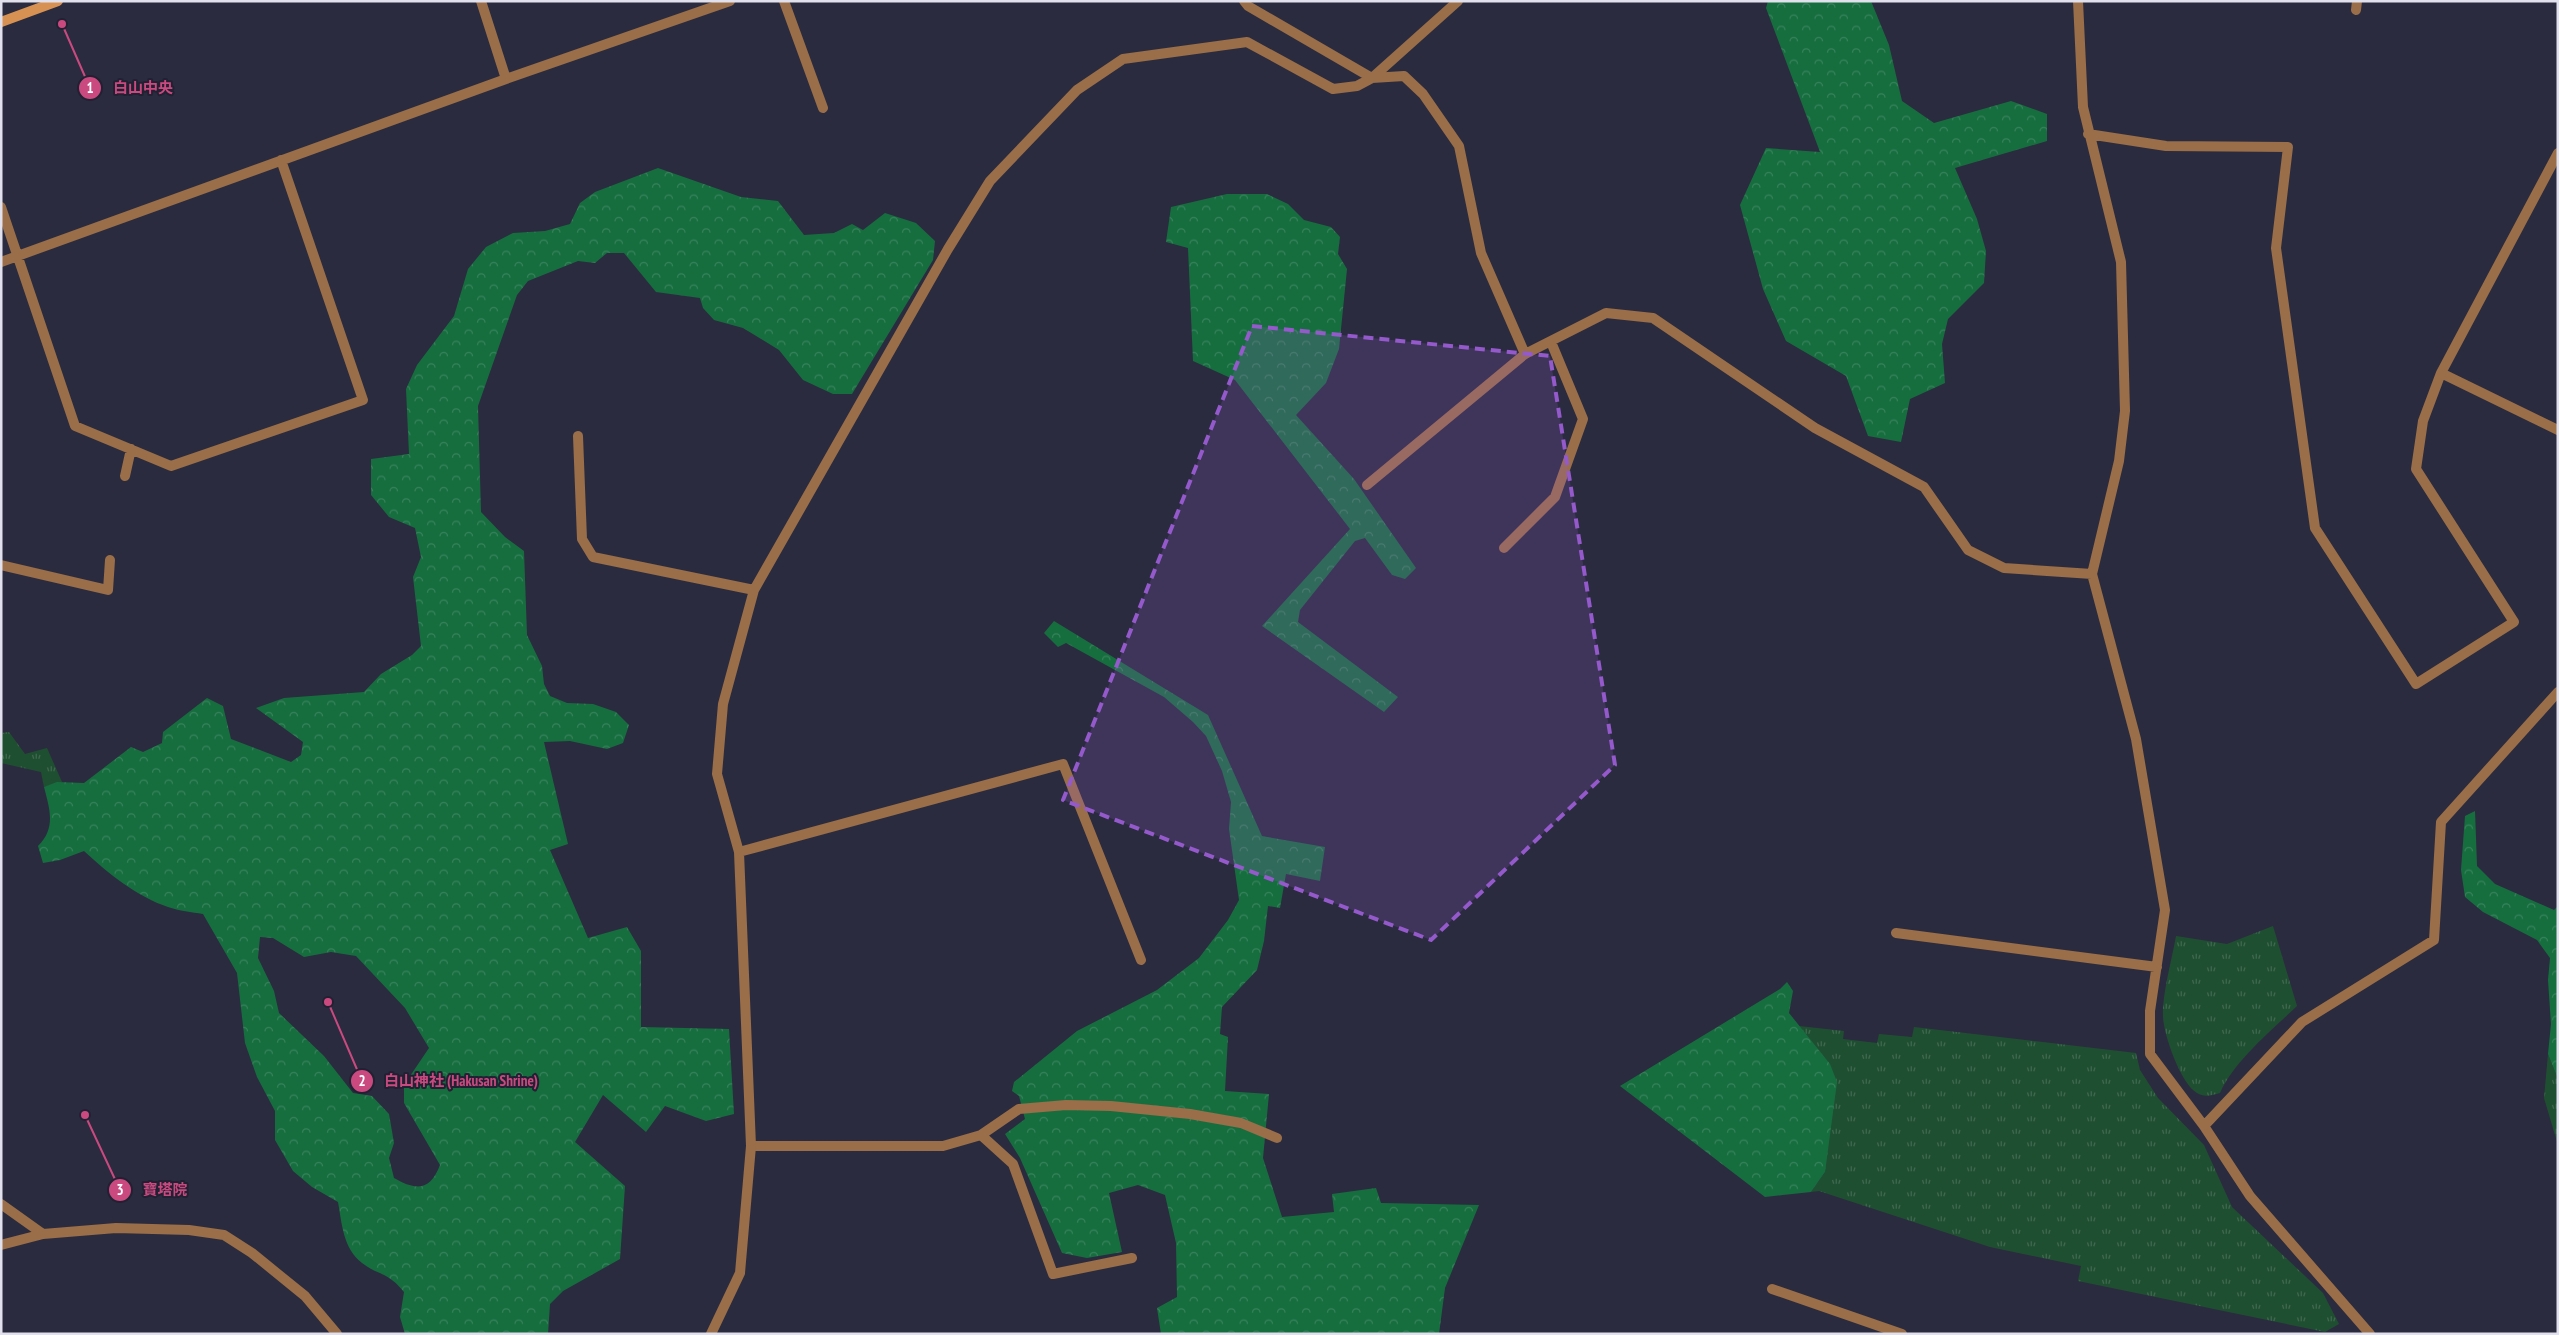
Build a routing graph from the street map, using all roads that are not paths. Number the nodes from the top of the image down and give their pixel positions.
1 (58, 1) edge
2 (481, 1) edge
3 (730, 1) edge
4 (784, 1) edge
5 (1244, 1) edge
6 (1458, 1) edge
7 (2078, 1) edge
8 (1, 22) edge
9 (1372, 78) junction
10 (506, 79) junction
11 (824, 108) dead end
12 (2088, 134) junction
13 (2558, 153) edge
14 (281, 160) junction
15 (1, 207) edge
16 (17, 256) junction
17 (1, 262) edge
18 (1551, 342) junction
19 (1525, 354) junction
20 (2441, 373) junction
21 (2558, 430) edge
22 (578, 436) dead end
23 (131, 449) junction
24 (125, 476) dead end
25 (1368, 484) dead end
26 (1504, 548) dead end
27 (110, 560) dead end
28 (1, 565) edge
29 (2092, 574) junction
30 (754, 590) junction
31 (2558, 692) edge
32 (739, 852) junction
33 (1896, 933) dead end
34 (1142, 960) dead end
35 (2156, 967) junction
36 (2204, 1126) junction
37 (981, 1135) junction
38 (1277, 1138) dead end
39 (751, 1146) junction
40 (1, 1204) edge
41 (43, 1234) junction
42 (1, 1245) edge
43 (1132, 1258) dead end
44 (1772, 1289) dead end
45 (337, 1334) edge
46 (712, 1334) edge
47 (1902, 1334) edge
48 (2370, 1334) edge

1 - 8 street
2 - 10 street
3 - 10 street
4 - 11 street
5 - 9 street
6 - 9 street
7 - 12 street
9 - 19 street
9 - 30 street
10 - 14 street
12 - 20 street
12 - 29 street
13 - 20 street
14 - 16 street
14 - 23 street
15 - 16 street
16 - 17 street
16 - 23 street
18 - 19 street
18 - 26 street
18 - 29 street
19 - 25 street
20 - 21 street
22 - 30 street
23 - 24 street
27 - 28 street
29 - 35 street
30 - 32 street
31 - 36 street
32 - 34 street
32 - 39 street
33 - 35 street
35 - 36 street
36 - 48 street
37 - 38 street
37 - 39 street
37 - 43 street
39 - 46 street
40 - 41 street
41 - 42 street
41 - 45 street
44 - 47 street

